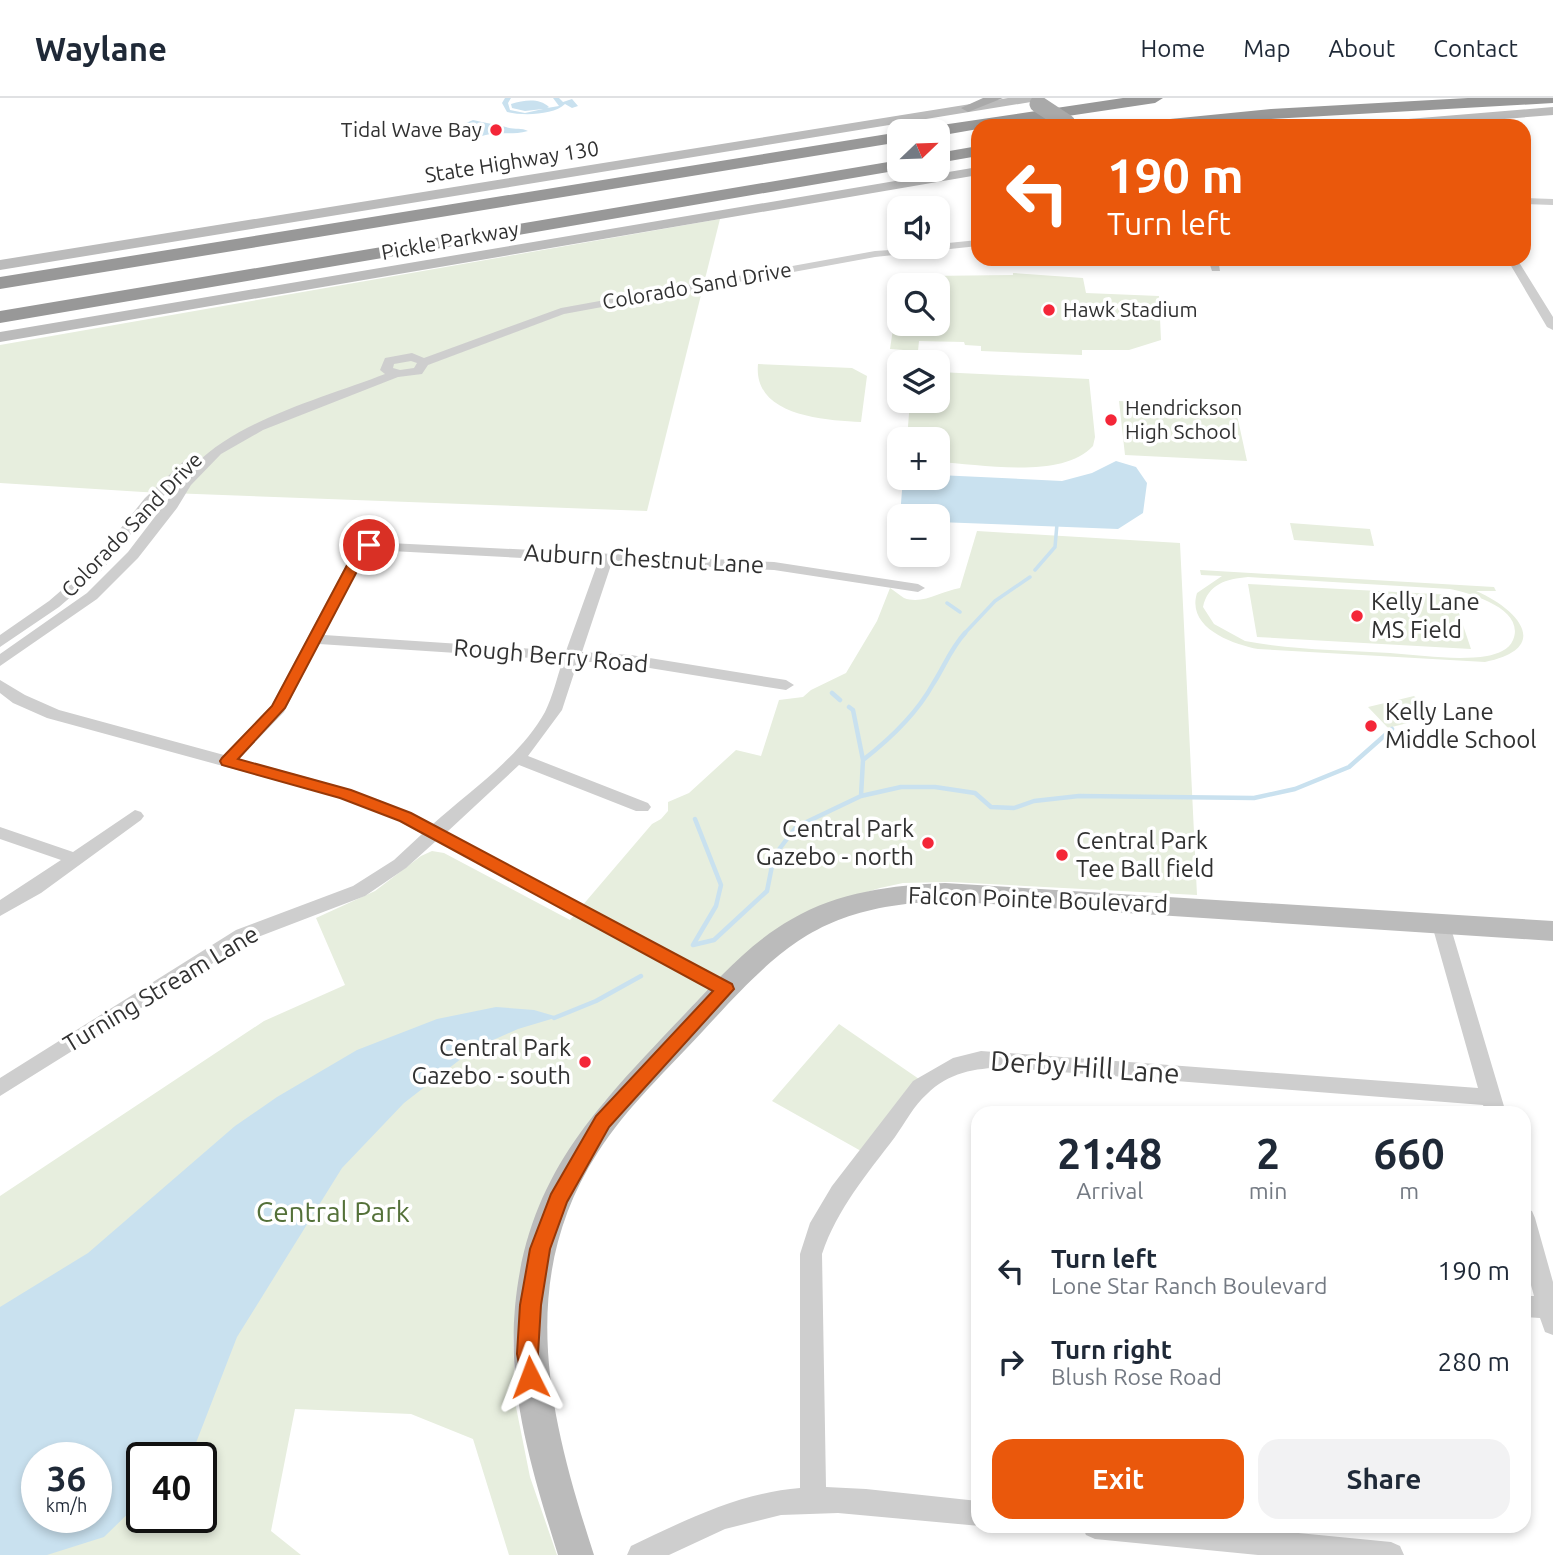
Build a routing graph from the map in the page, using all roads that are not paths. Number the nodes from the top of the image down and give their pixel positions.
1 (996, 98) edge
2 (1128, 98) edge
3 (1155, 98) edge
4 (1340, 98) edge
5 (1553, 98) edge
6 (1030, 99) edge
7 (968, 107) junction
8 (1553, 111) edge
9 (1069, 118) edge
10 (1182, 119) edge
11 (1221, 119) edge
12 (1474, 119) edge
13 (971, 128) edge
14 (950, 130) edge
15 (887, 139) edge
16 (717, 150) junction
17 (971, 152) edge
18 (950, 156) edge
19 (887, 167) edge
20 (971, 172) edge
21 (1531, 201) edge
22 (1553, 202) edge
23 (1531, 206) edge
24 (1553, 208) edge
25 (703, 216) junction
26 (971, 237) edge
27 (950, 239) edge
28 (971, 244) edge
29 (887, 246) edge
30 (859, 253) junction
31 (0, 265) edge
32 (1516, 266) edge
33 (0, 282) edge
34 (68, 305) junction
35 (0, 317) edge
36 (1553, 327) edge
37 (0, 337) edge
38 (236, 434) junction
39 (606, 558) junction
40 (918, 587) dead end
41 (315, 639) junction
42 (0, 642) edge
43 (573, 656) junction
44 (0, 660) edge
45 (0, 685) edge
46 (786, 685) dead end
47 (517, 758) junction
48 (228, 761) junction
49 (642, 807) dead end
50 (135, 816) dead end
51 (434, 831) junction
52 (0, 833) edge
53 (76, 859) junction
54 (0, 909) edge
55 (1441, 925) junction
56 (1553, 932) edge
57 (726, 989) junction
58 (0, 1088) edge
59 (1494, 1105) edge
60 (1531, 1243) edge
61 (1531, 1309) edge
62 (1551, 1316) edge
63 (814, 1500) junction
64 (971, 1513) edge
65 (1172, 1533) edge
66 (576, 1555) edge
67 (640, 1555) edge
68 (1391, 1555) edge

1 - 7 main road
2 - 9 highway
3 - 9 highway
4 - 10 highway
5 - 11 highway
6 - 7 main road, State Highway 130
6 - 9 main road, bridge
7 - 16 main road, State Highway 130
8 - 12 main road
13 - 14 highway
15 - 33 highway, Pickle Parkway
16 - 31 main road, State Highway 130
16 - 33 highway
17 - 18 highway
19 - 34 highway, Pickle Parkway
20 - 25 main road
21 - 22 street
23 - 24 street
25 - 34 highway
25 - 37 main road
26 - 27 street
28 - 30 street, Colorado Sand Drive
29 - 30 street, Colorado Sand Drive
30 - 38 street, Colorado Sand Drive
32 - 36 street
34 - 35 highway, Pickle Parkway
38 - 42 street, Colorado Sand Drive
38 - 44 street, Colorado Sand Drive
39 - 40 street, Auburn Chestnut Lane
39 - 41 street, Auburn Chestnut Lane
39 - 43 street, Turning Stream Lane
41 - 43 street, Rough Berry Road
41 - 48 street
43 - 46 street, Rough Berry Road
43 - 47 street, Turning Stream Lane
45 - 48 street
47 - 49 street
47 - 51 street, Turning Stream Lane
48 - 51 street
50 - 53 street
51 - 57 street
51 - 58 street, Turning Stream Lane
52 - 53 street
53 - 54 street
55 - 56 main road, Falcon Pointe Boulevard
55 - 57 main road, Falcon Pointe Boulevard
55 - 59 street
57 - 66 main road, Falcon Pointe Boulevard
59 - 63 street, Derby Hill Lane
60 - 62 street
61 - 62 street
63 - 64 street
63 - 67 street
65 - 68 street

